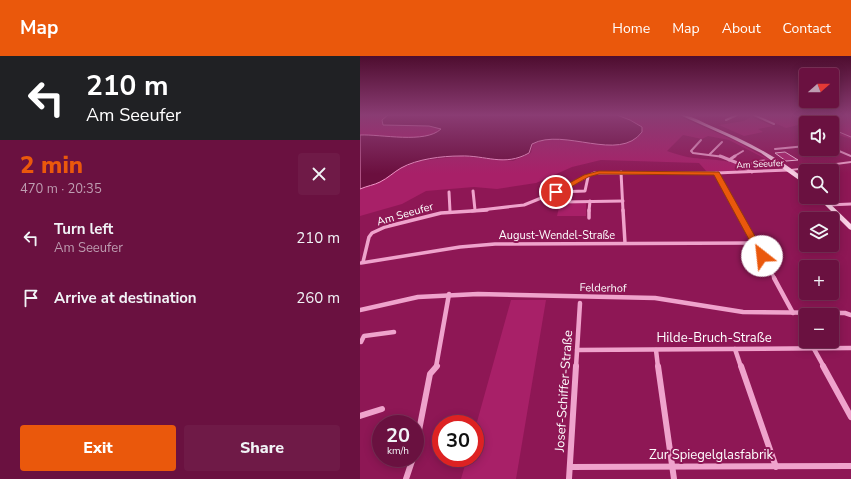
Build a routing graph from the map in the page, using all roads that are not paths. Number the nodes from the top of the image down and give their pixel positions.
1 (727, 135) edge
2 (701, 140) dead end
3 (722, 142) dead end
4 (799, 147) edge
5 (775, 149) dead end
6 (743, 151) dead end
7 (839, 151) edge
8 (709, 155) junction
9 (851, 156) edge
10 (729, 160) junction
11 (764, 161) dead end
12 (851, 162) edge
13 (746, 166) junction
14 (791, 170) junction
15 (621, 172) junction
16 (752, 172) junction
17 (716, 173) junction
18 (586, 176) junction
19 (799, 177) edge
20 (546, 181) dead end
21 (473, 191) dead end
22 (449, 192) dead end
23 (556, 192) junction
24 (552, 194) junction
25 (590, 201) junction
26 (622, 201) junction
27 (851, 204) edge
28 (828, 205) joint
29 (475, 210) junction
30 (450, 211) junction
31 (589, 218) dead end
32 (851, 228) edge
33 (625, 243) junction
34 (755, 243) junction
35 (361, 262) edge
36 (449, 294) junction
37 (580, 303) dead end
38 (360, 310) edge
39 (793, 313) junction
40 (849, 313) edge
41 (394, 332) dead end
42 (360, 344) edge
43 (851, 348) edge
44 (735, 349) junction
45 (814, 349) junction
46 (578, 350) junction
47 (656, 350) junction
48 (382, 409) dead end
49 (422, 415) edge
50 (360, 416) edge
51 (851, 417) edge
52 (851, 466) edge
53 (411, 467) edge
54 (570, 467) junction
55 (776, 467) junction
56 (672, 468) junction
57 (406, 479) edge
58 (569, 479) edge
59 (674, 479) edge

1 - 14 main road
2 - 8 street
3 - 8 street
4 - 5 street
6 - 10 street
7 - 9 street
8 - 10 street
10 - 13 street
11 - 13 street
12 - 14 street
13 - 16 street
14 - 16 street, Am Seeufer
14 - 19 main road
15 - 17 street, Am Seeufer
15 - 18 street, Am Seeufer
15 - 26 street
16 - 17 street, Am Seeufer
17 - 34 street
18 - 23 street, Am Seeufer
18 - 23 street, Am Seeufer
20 - 24 street
21 - 29 street
22 - 30 street, Am Seeufer
23 - 24 street, Am Seeufer
24 - 25 street
24 - 29 street, Am Seeufer
25 - 26 street
25 - 31 street
26 - 33 street
27 - 28 street
28 - 32 main road
29 - 30 street, Am Seeufer
30 - 35 street, Am Seeufer
33 - 34 street, August-Wendel-Straße
33 - 35 street, August-Wendel-Straße
34 - 39 street
36 - 38 street, Felderhof
36 - 39 street, Felderhof
36 - 49 street
37 - 46 street, Josef-Schiffer-Straße
39 - 40 street, Felderhof
41 - 42 street
43 - 45 street, Hilde-Bruch-Straße
44 - 45 street, Hilde-Bruch-Straße
44 - 47 street, Hilde-Bruch-Straße
44 - 55 street
45 - 51 street
46 - 47 street, Hilde-Bruch-Straße
46 - 54 street, Josef-Schiffer-Straße
47 - 56 street
48 - 50 street
52 - 55 street, Zur Spiegelglasfabrik
53 - 57 street
54 - 56 street, Zur Spiegelglasfabrik
54 - 58 street, Josef-Schiffer-Straße
55 - 56 street, Zur Spiegelglasfabrik
56 - 59 street

